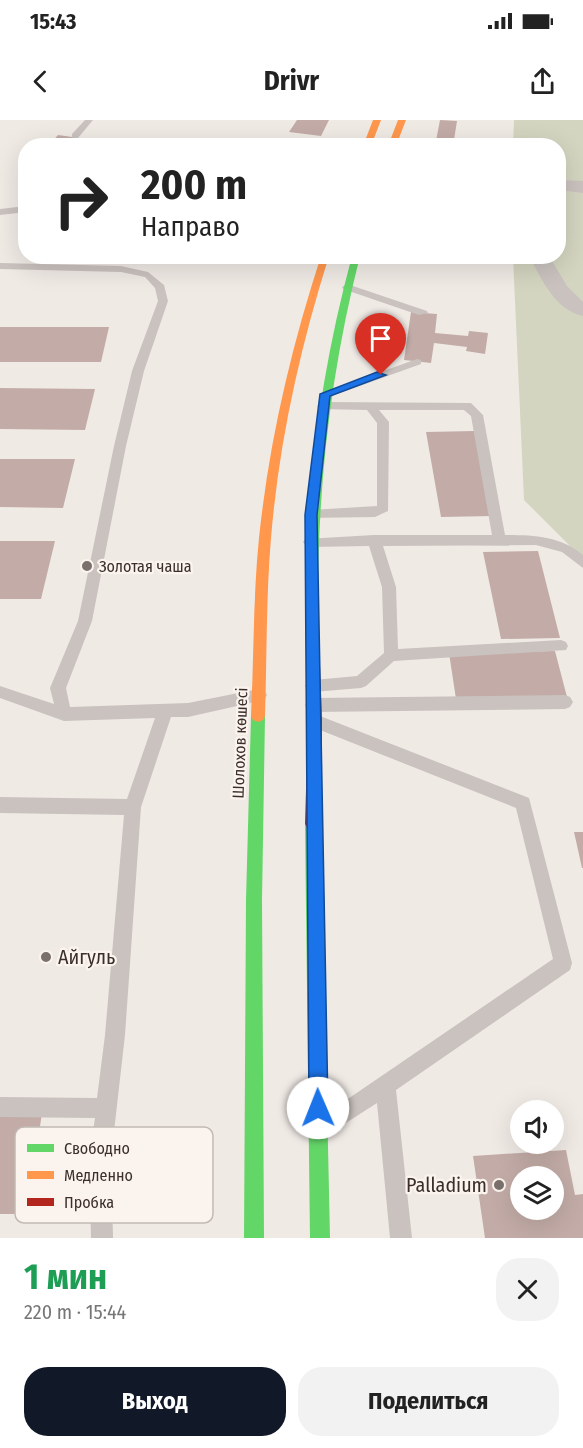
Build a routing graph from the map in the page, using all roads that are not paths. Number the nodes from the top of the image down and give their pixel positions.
1 (89, 120) edge
2 (377, 120) edge
3 (402, 120) edge
4 (75, 136) dead end
5 (370, 138) edge
6 (395, 138) edge
7 (566, 186) edge
8 (583, 187) edge
9 (18, 210) edge
10 (0, 212) edge
11 (322, 264) edge
12 (354, 264) edge
13 (544, 264) edge
14 (0, 266) edge
15 (347, 287) junction
16 (583, 310) edge
17 (423, 313) dead end
18 (417, 362) dead end
19 (324, 400) junction
20 (370, 406) junction
21 (311, 515) junction
22 (374, 540) junction
23 (499, 540) junction
24 (310, 542) junction
25 (583, 563) edge
26 (561, 646) dead end
27 (391, 655) junction
28 (313, 686) junction
29 (0, 692) edge
30 (259, 695) junction
31 (565, 702) dead end
32 (165, 711) junction
33 (314, 713) junction
34 (64, 714) junction
35 (0, 805) edge
36 (134, 807) junction
37 (385, 1083) junction
38 (0, 1107) edge
39 (107, 1108) junction
40 (104, 1127) edge
41 (319, 1131) junction
42 (102, 1223) edge
43 (102, 1238) edge
44 (254, 1238) edge
45 (320, 1238) edge
46 (401, 1238) edge

1 - 4 lane
2 - 5 highway
3 - 6 highway
7 - 8 street
9 - 10 lane
11 - 30 highway, Шолохов көшесі
12 - 15 highway
13 - 16 street
14 - 34 lane
15 - 17 lane
15 - 19 highway
18 - 19 lane
19 - 20 lane
19 - 21 highway
20 - 21 lane
20 - 23 lane
21 - 24 highway
22 - 23 lane
22 - 24 lane
22 - 27 lane
23 - 25 lane
24 - 28 highway
26 - 27 lane
27 - 28 lane
28 - 33 highway
29 - 34 lane
30 - 32 lane
30 - 44 highway, Шолохов көшесі
31 - 33 lane
32 - 34 lane
32 - 36 lane
33 - 37 lane
33 - 41 highway
35 - 36 lane
36 - 39 lane
37 - 41 lane
37 - 46 lane
38 - 39 lane
39 - 40 lane
41 - 45 highway
42 - 43 lane

